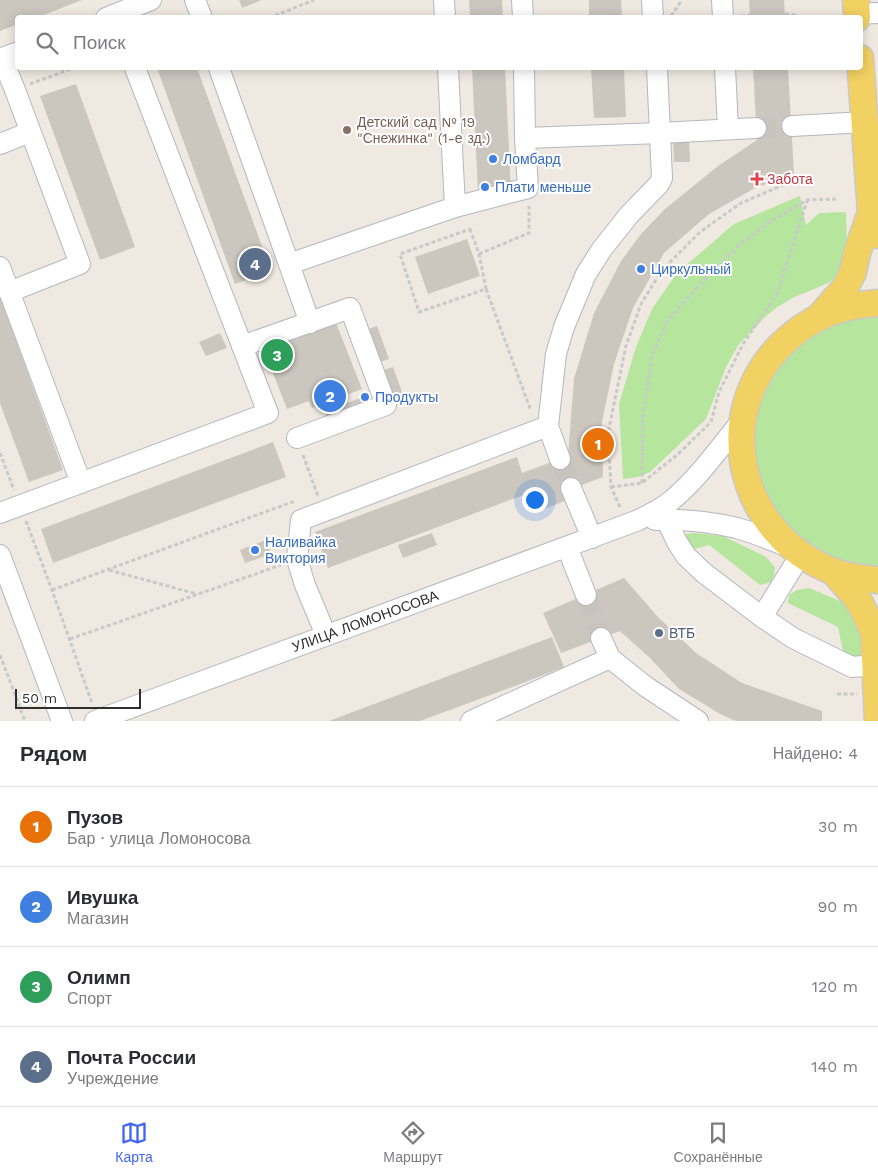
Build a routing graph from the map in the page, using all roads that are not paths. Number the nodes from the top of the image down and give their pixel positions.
1 (151, 0) edge
2 (196, 0) edge
3 (444, 0) edge
4 (522, 0) edge
5 (652, 0) edge
6 (722, 0) edge
7 (114, 15) edge
8 (201, 15) edge
9 (445, 15) edge
10 (523, 15) edge
11 (653, 15) edge
12 (724, 15) edge
13 (15, 53) edge
14 (136, 70) edge
15 (220, 70) edge
16 (448, 70) edge
17 (524, 70) edge
18 (657, 70) edge
19 (725, 70) edge
20 (861, 70) edge
21 (866, 122) junction
22 (792, 126) tunnel mouth
23 (756, 128) tunnel mouth
24 (728, 129) junction
25 (30, 132) junction
26 (660, 133) junction
27 (525, 138) junction
28 (0, 144) edge
29 (455, 206) junction
30 (874, 224) edge
31 (289, 264) junction
32 (0, 267) edge
33 (9, 292) junction
34 (878, 302) edge
35 (820, 316) junction
36 (310, 323) junction
37 (242, 346) junction
38 (743, 419) junction
39 (543, 428) junction
40 (297, 438) road end
41 (560, 458) tunnel mouth
42 (81, 483) junction
43 (571, 488) tunnel mouth
44 (0, 514) edge
45 (666, 520) junction
46 (636, 521) junction
47 (592, 538) junction
48 (566, 547) junction
49 (796, 551) junction
50 (0, 555) edge
51 (833, 571) junction
52 (878, 580) edge
53 (586, 595) tunnel mouth
54 (762, 617) junction
55 (326, 635) junction
56 (601, 638) tunnel mouth
57 (610, 658) junction
58 (875, 665) junction
59 (94, 713) edge
60 (62, 721) edge
61 (471, 721) edge
62 (698, 721) edge
63 (878, 721) edge

1 - 7 street
2 - 8 street
3 - 9 street
4 - 10 street
5 - 11 street
6 - 12 street
13 - 25 street
14 - 37 street
15 - 31 street
16 - 29 street
17 - 27 street
18 - 26 street
19 - 24 street
20 - 21 main road
21 - 22 street
21 - 30 main road
23 - 24 street
24 - 26 street
25 - 28 street
25 - 33 street
26 - 27 street
26 - 39 street
27 - 29 street
29 - 31 street
30 - 35 main road
31 - 36 street
32 - 33 street
33 - 42 street
34 - 35 main road
35 - 38 main road
36 - 37 street
36 - 40 street
37 - 42 street
38 - 46 street
38 - 49 main road
39 - 41 street
39 - 55 street
42 - 44 street
43 - 47 street
45 - 46 street
45 - 49 street
45 - 54 street
46 - 47 street, УЛИЦА ЛОМОНОСОВА
47 - 48 street, УЛИЦА ЛОМОНОСОВА
48 - 53 street
48 - 55 street, УЛИЦА ЛОМОНОСОВА
49 - 51 main road
49 - 54 street
50 - 60 street
51 - 52 main road
51 - 58 main road
54 - 58 street
55 - 59 street, УЛИЦА ЛОМОНОСОВА
56 - 57 street
57 - 61 street
57 - 62 street
58 - 63 main road

